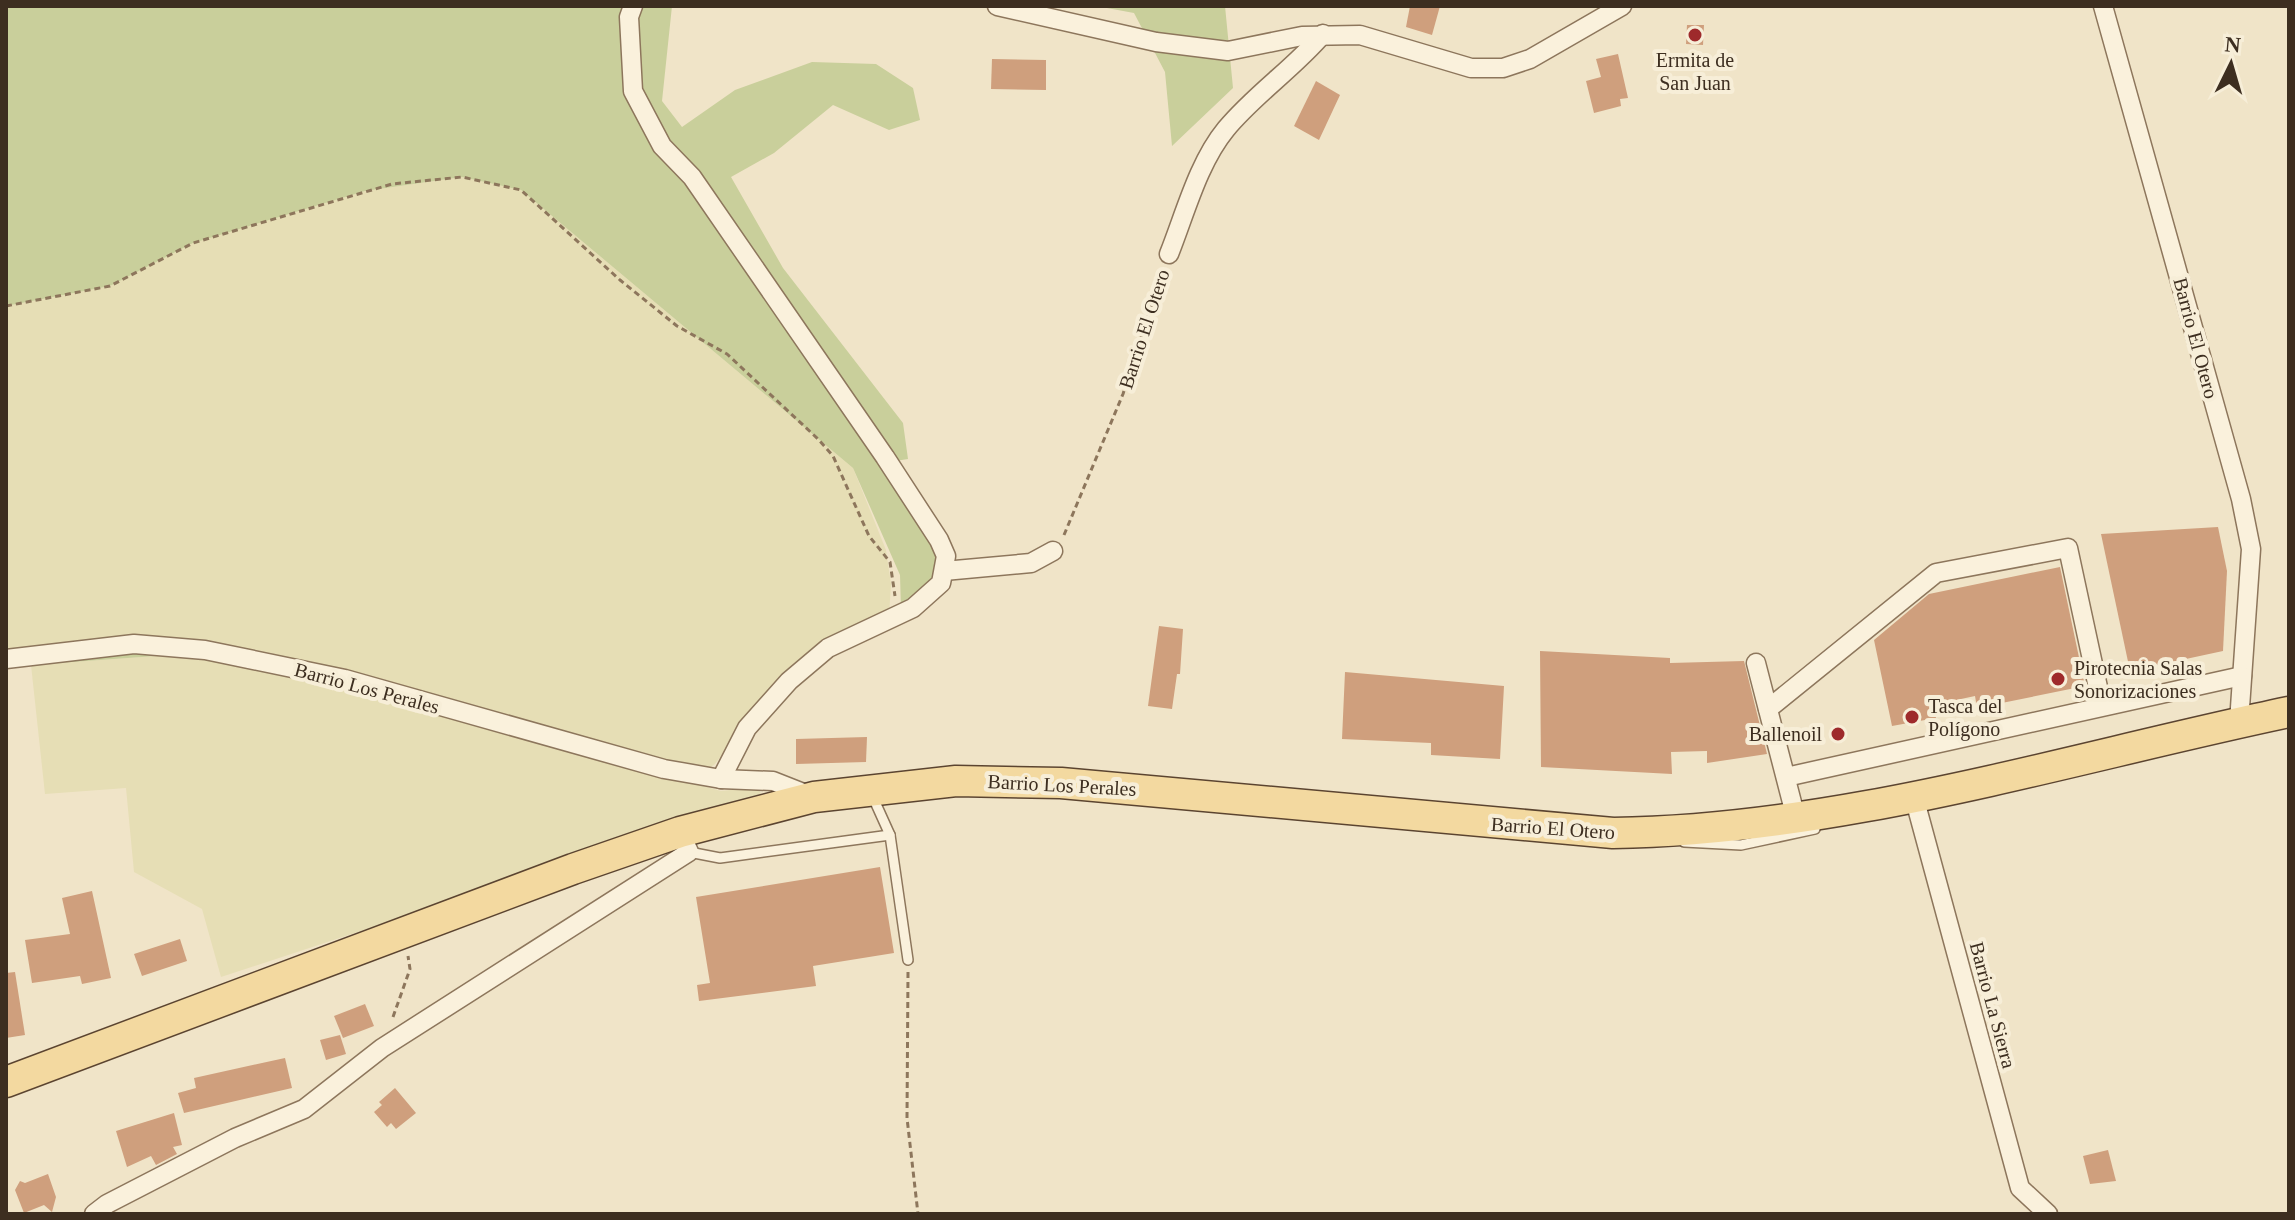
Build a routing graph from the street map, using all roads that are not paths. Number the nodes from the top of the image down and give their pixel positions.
1 (633, 6) edge
2 (997, 6) edge
3 (1622, 6) edge
4 (2103, 6) edge
5 (1323, 34) junction
6 (1169, 254) road end
7 (1053, 551) road end
8 (944, 571) junction
9 (6, 659) edge
10 (1756, 663) dead end
11 (2242, 676) junction
12 (2102, 706) junction
13 (1768, 709) junction
14 (2289, 712) edge
15 (2239, 722) junction
16 (1786, 777) junction
17 (721, 779) junction
18 (874, 790) junction
19 (814, 797) junction
20 (1914, 797) junction
21 (1311, 805) joint
22 (1851, 808) junction
23 (1796, 818) junction
24 (1663, 832) junction
25 (890, 835) junction
26 (685, 842) junction
27 (908, 960) road end
28 (6, 1082) edge
29 (94, 1214) edge
30 (2048, 1214) edge

1 - 8 street
2 - 5 street
3 - 5 street
4 - 11 street, Barrio El Otero
5 - 6 street, Barrio El Otero
7 - 8 street
8 - 17 street
9 - 17 street, Barrio Los Perales
10 - 13 street
11 - 12 street
11 - 15 street, Barrio El Otero
12 - 13 street
12 - 16 street
13 - 16 street
14 - 15 main road, Barrio El Otero
15 - 20 main road, Barrio El Otero
16 - 23 street
17 - 19 street, Barrio Los Perales
18 - 19 main road, Barrio Los Perales
18 - 21 main road, Barrio Los Perales
18 - 25 lane
19 - 26 main road, Barrio Los Perales
20 - 22 main road, Barrio El Otero
20 - 30 street, Barrio La Sierra
21 - 24 main road, Barrio El Otero
22 - 23 main road, Barrio El Otero
22 - 24 lane
23 - 24 main road, Barrio El Otero
25 - 26 lane
25 - 27 lane
26 - 28 main road, Barrio Los Perales
26 - 29 street, Barrio Los Perales

